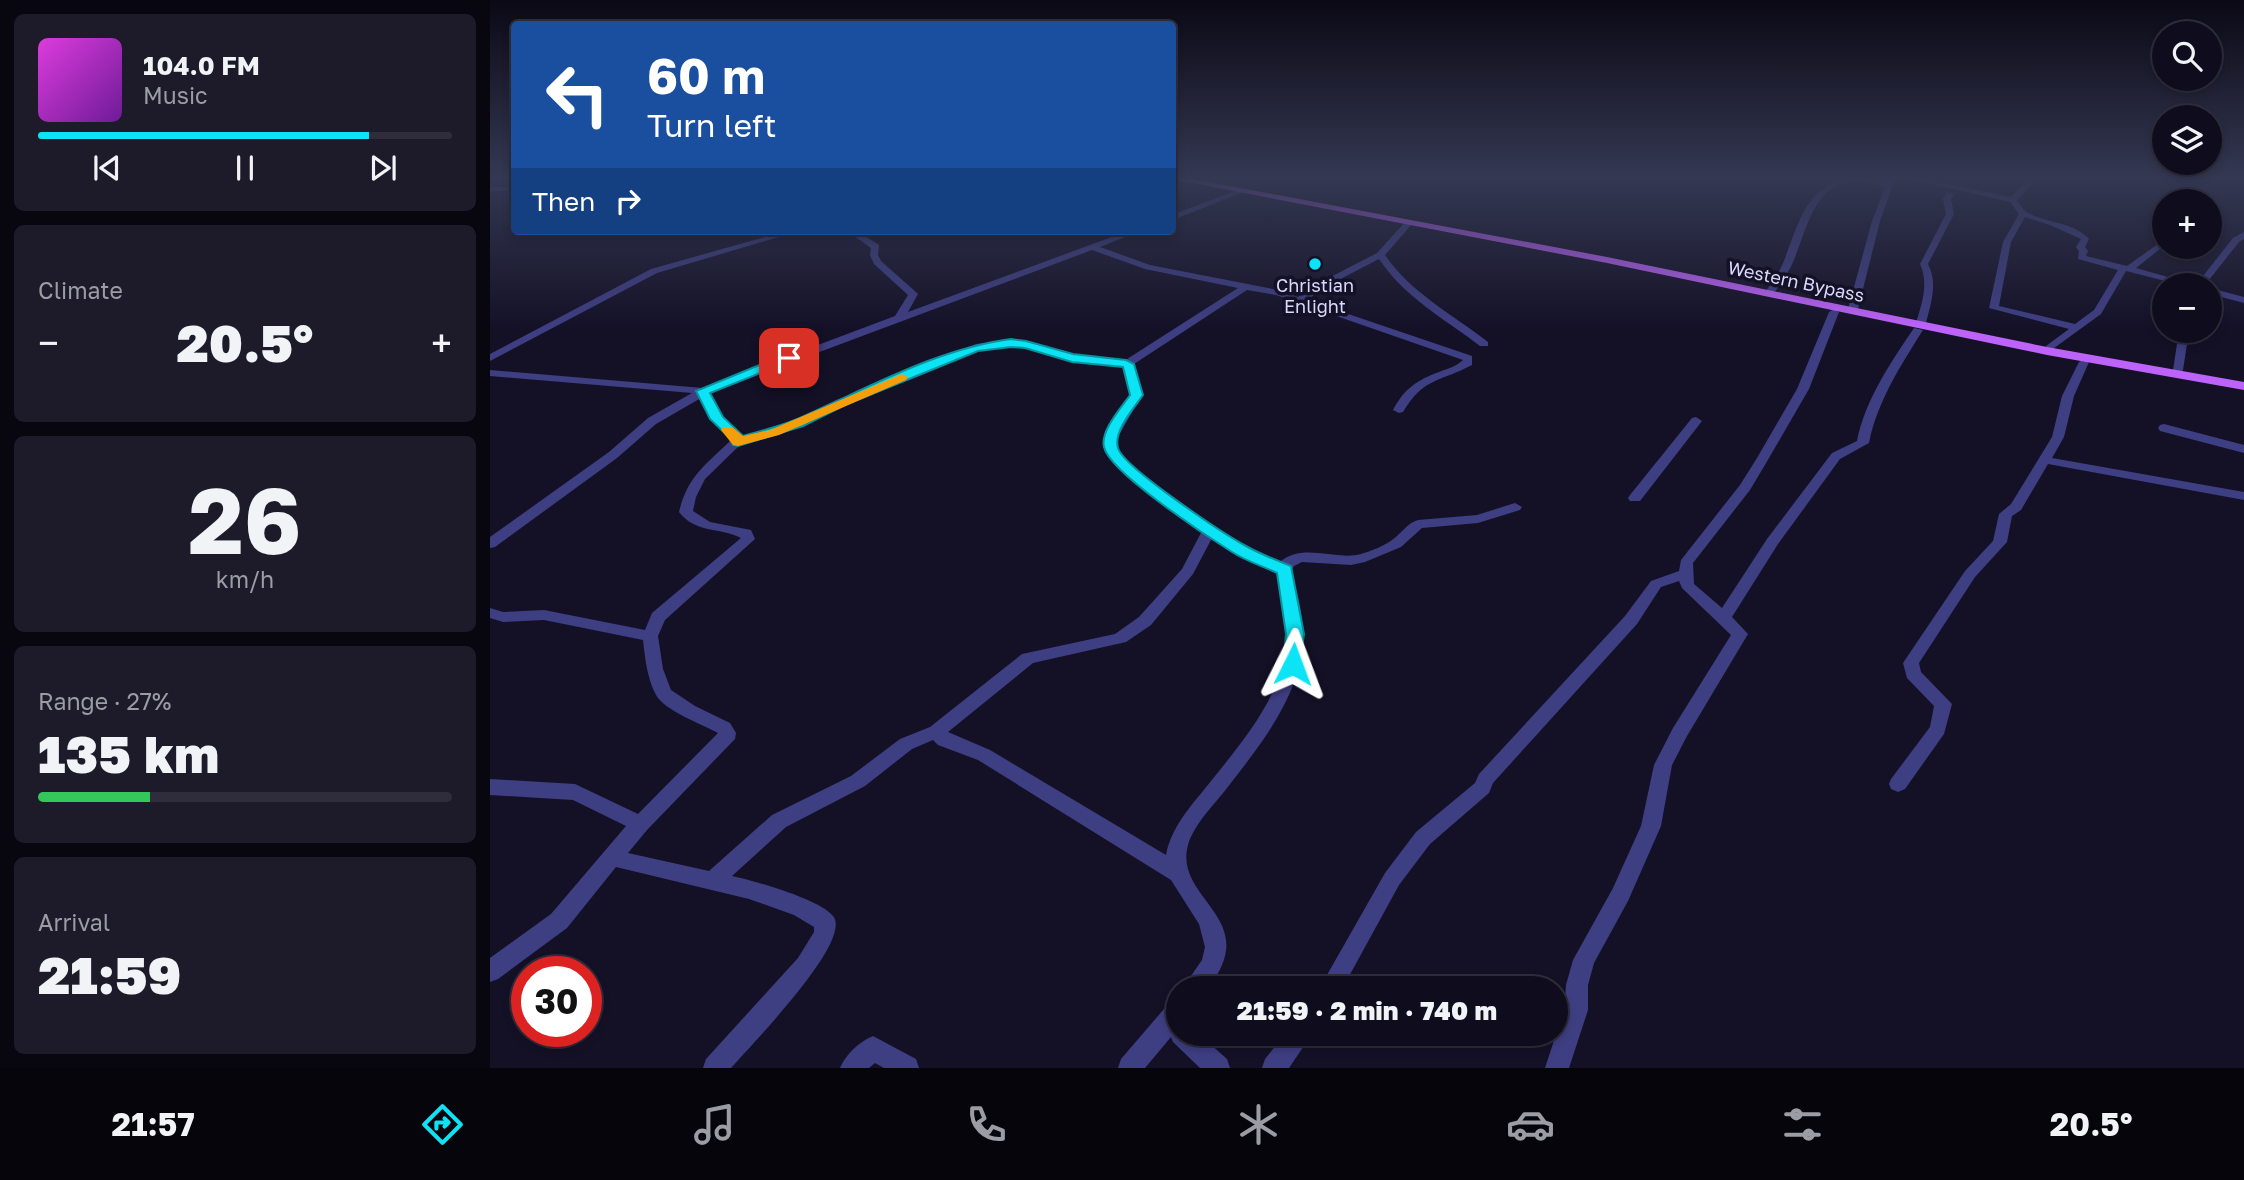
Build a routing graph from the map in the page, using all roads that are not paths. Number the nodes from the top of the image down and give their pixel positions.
1 (1404, 229) edge
2 (1435, 229) edge
3 (1800, 229) edge
4 (1874, 229) edge
5 (1942, 229) edge
6 (2015, 229) edge
7 (2066, 229) edge
8 (2244, 234) edge
9 (765, 235) edge
10 (856, 235) edge
11 (1125, 235) edge
12 (1092, 247) junction
13 (2152, 250) edge
14 (1381, 255) junction
15 (2125, 268) junction
16 (2210, 273) edge
17 (2152, 275) edge
18 (1245, 286) junction
19 (1771, 291) dead end
20 (2222, 294) edge
21 (1300, 300) junction
22 (2244, 300) edge
23 (1853, 309) dead end
24 (1834, 312) dead end
25 (900, 317) junction
26 (2078, 328) junction
27 (2182, 343) edge
28 (1485, 344) dead end
29 (2050, 348) dead end
30 (490, 358) edge
31 (2084, 362) dead end
32 (1126, 364) junction
33 (2178, 370) dead end
34 (490, 373) edge
35 (2244, 386) edge
36 (703, 391) junction
37 (1399, 410) dead end
38 (1696, 421) dead end
39 (2164, 428) dead end
40 (738, 442) junction
41 (2244, 449) edge
42 (2044, 460) junction
43 (2244, 496) edge
44 (1636, 498) dead end
45 (1515, 508) dead end
46 (1210, 529) junction
47 (490, 544) edge
48 (1285, 570) junction
49 (1685, 574) junction
50 (490, 613) edge
51 (1724, 617) junction
52 (650, 636) junction
53 (936, 732) junction
54 (1898, 784) dead end
55 (490, 787) edge
56 (640, 824) junction
57 (612, 857) junction
58 (1178, 873) junction
59 (713, 881) junction
60 (490, 971) edge
61 (1202, 976) edge
62 (1338, 976) edge
63 (1166, 1034) edge
64 (1197, 1046) edge
65 (1291, 1046) edge
66 (715, 1068) edge
67 (852, 1068) edge
68 (907, 1068) edge
69 (1130, 1068) edge
70 (1218, 1068) edge
71 (1274, 1068) edge
72 (1557, 1068) edge

1 - 14 street
2 - 35 main road, Western Bypass
3 - 19 street
4 - 23 street
5 - 51 street
6 - 26 street
7 - 15 street
8 - 16 street
9 - 30 street
10 - 25 street
11 - 12 street
12 - 18 street
12 - 25 street
13 - 15 street
14 - 21 street
14 - 28 street
15 - 17 street
15 - 26 street
18 - 21 street
18 - 32 street
20 - 22 street
21 - 37 street
24 - 49 street
25 - 36 street
26 - 29 street
27 - 33 street
31 - 42 street
32 - 40 street
32 - 46 street
34 - 36 street
36 - 40 street
36 - 47 street
38 - 44 street
39 - 41 street
40 - 52 street
42 - 43 street
42 - 54 street
45 - 48 street
46 - 48 street
46 - 53 street
48 - 58 street
49 - 51 street
49 - 62 street
50 - 52 street
51 - 72 street
52 - 56 street
53 - 58 street
53 - 59 street
55 - 56 street
56 - 57 street
57 - 59 street
57 - 60 street
58 - 61 street
59 - 66 street
63 - 69 street
64 - 70 street
65 - 71 street
67 - 68 street

